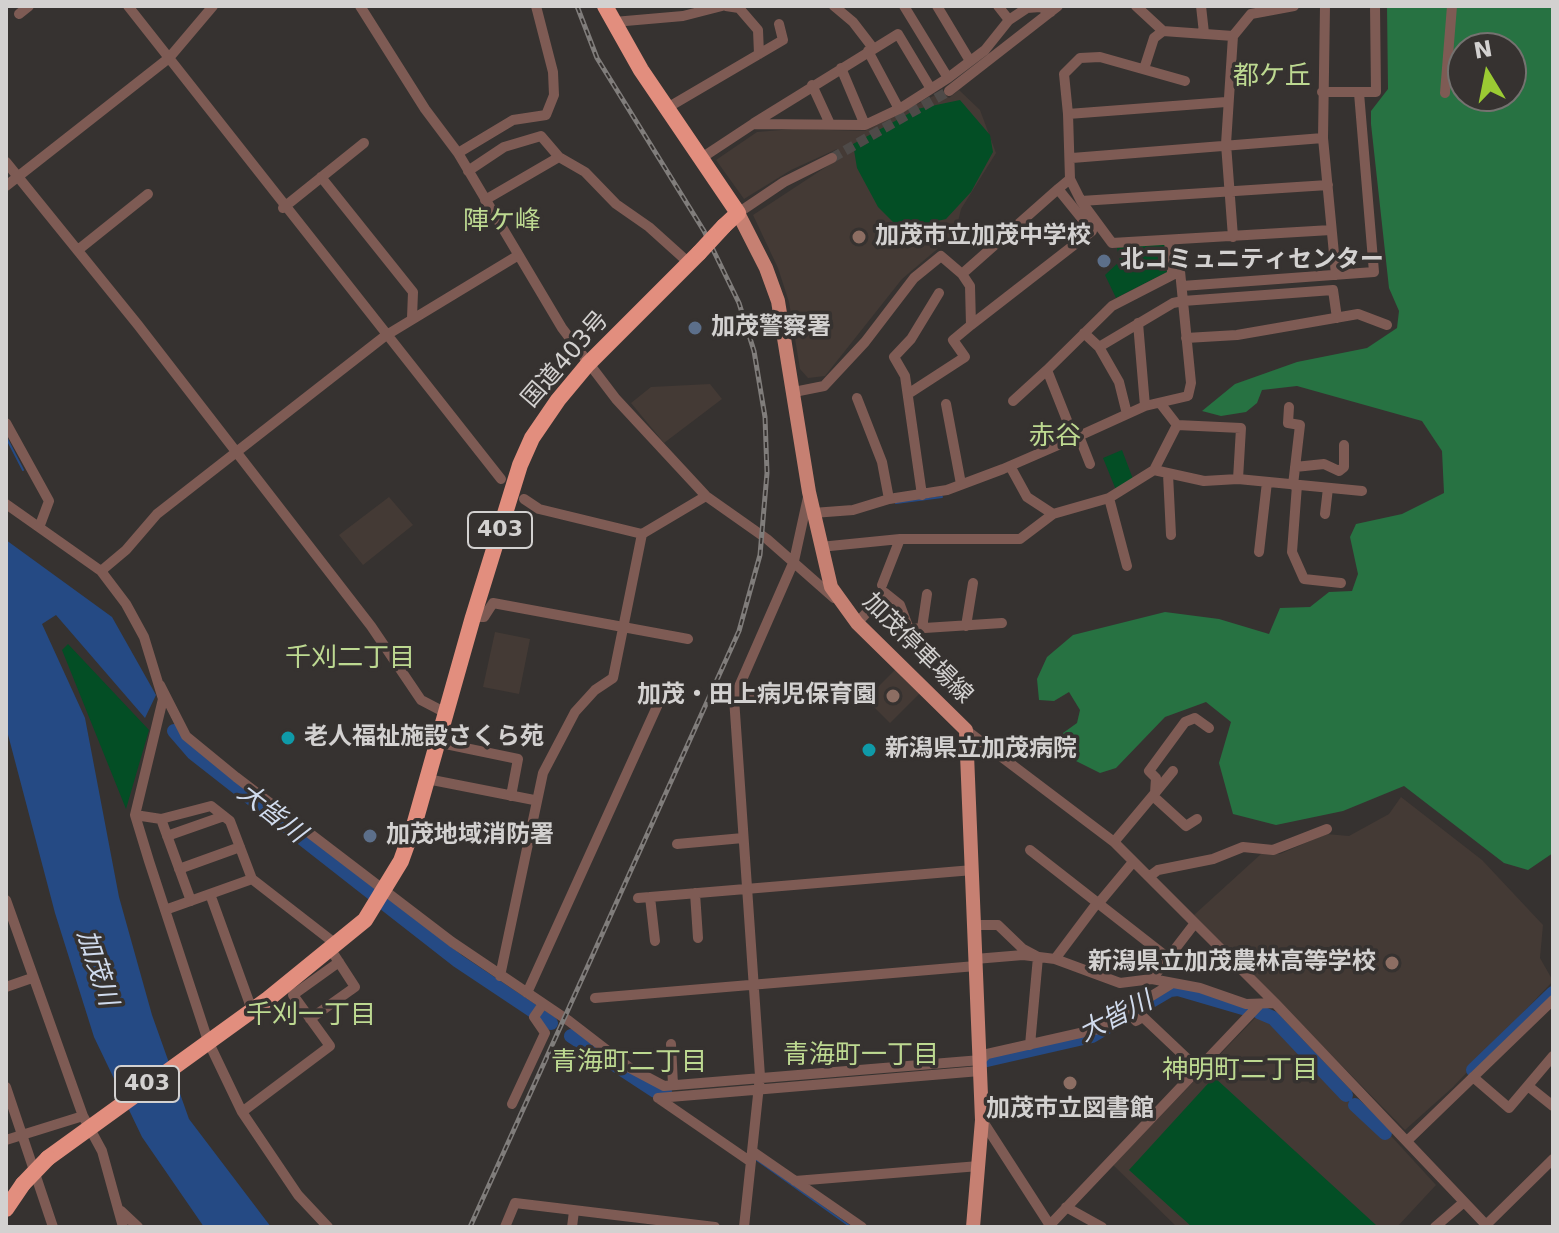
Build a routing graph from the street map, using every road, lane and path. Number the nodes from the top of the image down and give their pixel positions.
1 (29, 6) edge
2 (128, 6) edge
3 (213, 6) edge
4 (360, 6) edge
5 (536, 6) edge
6 (605, 6) edge
7 (724, 6) edge
8 (904, 6) edge
9 (937, 6) edge
10 (998, 6) edge
11 (1136, 6) edge
12 (1201, 6) edge
13 (1294, 6) edge
14 (1325, 6) edge
15 (1375, 6) edge
16 (1452, 6) edge
17 (839, 7) edge
18 (1055, 9) edge
19 (1250, 10) edge
20 (19, 14) dead end
21 (1009, 20) junction
22 (614, 22) junction
23 (779, 24) dead end
24 (1163, 31) junction
25 (1204, 33) junction
26 (1233, 36) junction
27 (871, 49) junction
28 (759, 54) junction
29 (169, 58) junction
30 (970, 61) junction
31 (841, 68) junction
32 (1144, 69) junction
33 (948, 78) junction
34 (1185, 81) dead end
35 (812, 85) junction
36 (931, 89) junction
37 (949, 91) tunnel mouth
38 (1322, 92) junction
39 (1359, 93) junction
40 (1445, 93) dead end
41 (788, 99) junction
42 (1226, 102) junction
43 (667, 108) junction
44 (899, 109) junction
45 (1068, 114) junction
46 (790, 123) junction
47 (753, 124) junction
48 (830, 124) junction
49 (865, 125) junction
50 (1323, 138) junction
51 (364, 143) dead end
52 (1226, 144) junction
53 (458, 153) junction
54 (559, 157) junction
55 (703, 157) junction
56 (832, 158) tunnel mouth
57 (1072, 158) junction
58 (6, 162) edge
59 (468, 171) junction
60 (17, 177) junction
61 (321, 177) junction
62 (1070, 179) junction
63 (1328, 185) junction
64 (6, 186) edge
65 (1058, 189) junction
66 (1228, 192) junction
67 (148, 194) dead end
68 (485, 200) junction
69 (1081, 201) junction
70 (283, 208) junction
71 (738, 213) junction
72 (1331, 230) junction
73 (1233, 237) junction
74 (1169, 241) junction
75 (78, 250) junction
76 (517, 256) junction
77 (694, 258) junction
78 (1172, 272) junction
79 (962, 274) junction
80 (1336, 275) junction
81 (1182, 286) junction
82 (939, 293) dead end
83 (1183, 301) junction
84 (412, 318) junction
85 (1337, 318) junction
86 (1138, 323) junction
87 (971, 325) junction
88 (1387, 325) dead end
89 (1084, 333) junction
90 (385, 336) junction
91 (1186, 338) junction
92 (1099, 347) junction
93 (588, 364) junction
94 (1047, 370) junction
95 (794, 392) junction
96 (908, 394) junction
97 (857, 398) dead end
98 (1013, 401) dead end
99 (1160, 403) junction
100 (946, 404) dead end
101 (1145, 406) junction
102 (1289, 407) dead end
103 (1127, 414) junction
104 (6, 423) edge
105 (1177, 425) junction
106 (1076, 437) junction
107 (1344, 445) dead end
108 (235, 453) junction
109 (1090, 464) dead end
110 (1010, 466) junction
111 (1295, 467) junction
112 (1154, 470) junction
113 (1168, 474) junction
114 (501, 479) dead end
115 (1238, 479) junction
116 (1267, 482) junction
117 (961, 484) junction
118 (1295, 485) junction
119 (1328, 488) junction
120 (1362, 491) dead end
121 (809, 492) junction
122 (922, 495) junction
123 (706, 496) junction
124 (1109, 498) junction
125 (524, 499) dead end
126 (889, 499) junction
127 (6, 504) edge
128 (813, 513) junction
129 (1053, 514) junction
130 (1325, 514) dead end
131 (40, 525) junction
132 (642, 534) junction
133 (1171, 535) dead end
134 (900, 539) junction
135 (820, 547) junction
136 (1259, 552) dead end
137 (794, 561) junction
138 (1127, 566) dead end
139 (101, 571) junction
140 (973, 583) dead end
141 (1341, 583) dead end
142 (882, 585) dead end
143 (927, 594) dead end
144 (840, 604) junction
145 (473, 617) junction
146 (857, 623) junction
147 (1002, 623) dead end
148 (966, 626) junction
149 (622, 628) junction
150 (922, 628) junction
151 (688, 639) dead end
152 (160, 685) junction
153 (848, 689) dead end
154 (664, 691) dead end
155 (734, 698) junction
156 (444, 712) junction
157 (1209, 728) dead end
158 (966, 730) junction
159 (436, 742) junction
160 (1173, 771) dead end
161 (427, 779) junction
162 (1154, 794) junction
163 (511, 796) junction
164 (534, 800) junction
165 (135, 815) junction
166 (224, 816) junction
167 (161, 819) junction
168 (1197, 819) dead end
169 (1327, 829) dead end
170 (167, 836) junction
171 (743, 838) junction
172 (1114, 842) junction
173 (677, 844) dead end
174 (240, 847) junction
175 (1030, 850) dead end
176 (1133, 862) junction
177 (179, 869) junction
178 (973, 870) junction
179 (1150, 876) junction
180 (252, 879) junction
181 (747, 889) junction
182 (384, 891) junction
183 (695, 893) junction
184 (210, 894) junction
185 (650, 897) junction
186 (638, 898) dead end
187 (6, 900) edge
188 (191, 901) junction
189 (1097, 904) junction
190 (165, 910) junction
191 (1195, 923) junction
192 (974, 925) junction
193 (698, 938) dead end
194 (655, 941) dead end
195 (335, 952) junction
196 (1163, 954) dead end
197 (1038, 957) junction
198 (1055, 959) junction
199 (976, 963) junction
200 (500, 976) junction
201 (32, 978) junction
202 (1152, 979) junction
203 (754, 983) junction
204 (1171, 984) junction
205 (6, 987) edge
206 (527, 993) junction
207 (595, 998) dead end
208 (1553, 1000) edge
209 (1275, 1003) junction
210 (1259, 1005) junction
211 (539, 1009) junction
212 (252, 1010) junction
213 (1129, 1012) junction
214 (310, 1019) junction
215 (671, 1044) dead end
216 (202, 1045) junction
217 (1030, 1045) junction
218 (1553, 1056) edge
219 (980, 1066) junction
220 (1198, 1069) junction
221 (760, 1076) junction
222 (1473, 1077) junction
223 (1528, 1086) junction
224 (6, 1087) edge
225 (759, 1089) junction
226 (672, 1090) junction
227 (8, 1101) edge
228 (512, 1104) dead end
229 (1553, 1106) edge
230 (242, 1112) junction
231 (90, 1120) junction
232 (982, 1120) junction
233 (22, 1135) junction
234 (6, 1140) edge
235 (1407, 1141) junction
236 (751, 1156) junction
237 (1553, 1159) edge
238 (979, 1166) junction
239 (795, 1181) junction
240 (1464, 1202) junction
241 (1066, 1207) junction
242 (6, 1209) edge
243 (119, 1209) junction
244 (574, 1211) junction
245 (1050, 1226) edge
246 (1487, 1226) edge
247 (53, 1227) edge
248 (123, 1227) edge
249 (138, 1227) edge
250 (328, 1227) edge
251 (505, 1227) edge
252 (572, 1227) edge
253 (715, 1227) edge
254 (744, 1227) edge
255 (862, 1227) edge
256 (973, 1227) edge
257 (1102, 1227) edge
258 (1435, 1227) edge

1 - 20 street
2 - 29 street
3 - 29 street
4 - 53 street
5 - 53 street
6 - 22 highway
7 - 22 street
7 - 28 street
8 - 33 street
9 - 30 street
10 - 21 street
11 - 24 street
12 - 25 street
13 - 19 street
14 - 38 street
15 - 39 street
16 - 40 street
17 - 27 street
18 - 21 street
18 - 37 street
19 - 26 street
21 - 30 street
22 - 43 highway
23 - 28 street
24 - 25 street
24 - 32 street
25 - 26 street
26 - 42 street
27 - 31 street
27 - 36 street
27 - 44 street
28 - 43 street
29 - 60 street
29 - 70 street
30 - 33 street
31 - 35 street
31 - 49 street
32 - 34 street
32 - 45 street
33 - 36 street
35 - 41 street
35 - 48 street
36 - 44 street
38 - 39 street
38 - 50 street
39 - 80 street
41 - 46 street
41 - 47 street
42 - 45 street
42 - 52 street
43 - 55 highway
44 - 49 street
45 - 57 street
46 - 47 street
46 - 48 street
47 - 55 street
48 - 49 street
50 - 52 street
50 - 63 street
51 - 61 street
52 - 57 street
52 - 66 street
53 - 59 street
54 - 59 street
54 - 68 street
54 - 77 street
55 - 71 highway
56 - 71 street
57 - 62 street
58 - 60 street
59 - 68 street
60 - 64 street
60 - 75 street
61 - 70 street
61 - 84 street
62 - 65 street
62 - 69 street
63 - 66 street
63 - 72 street
65 - 79 street
65 - 87 street
66 - 69 street
66 - 73 street
67 - 75 street
68 - 76 street
69 - 74 street
70 - 90 street
71 - 77 highway, 国道403号 / 403, bridge
71 - 95 main road, 加茂停車場線
72 - 73 street
72 - 80 street
73 - 74 street
74 - 78 street
75 - 108 street
76 - 84 street
76 - 93 street
77 - 93 highway, 国道403号 / 403
78 - 81 street
78 - 89 street
79 - 87 street
79 - 95 street
80 - 81 street
81 - 83 street
82 - 96 street
83 - 85 street
83 - 86 street
83 - 91 street
84 - 90 street
85 - 88 street
85 - 91 street
86 - 92 street
86 - 101 street
87 - 96 street
89 - 92 street
89 - 94 street
90 - 108 street
90 - 114 street
91 - 99 street
92 - 103 street
93 - 123 street
93 - 145 highway, 国道403号 / 403
94 - 98 street
94 - 106 street
95 - 121 main road, 加茂停車場線
96 - 122 street
97 - 126 street
99 - 101 street
99 - 105 street
100 - 117 street
101 - 103 street
102 - 111 street
103 - 106 street
104 - 131 street
105 - 112 street
105 - 115 street
106 - 109 street
106 - 110 street
107 - 111 street
108 - 139 street
108 - 156 street
110 - 117 street
110 - 129 street
111 - 118 street
112 - 113 street
112 - 124 street
113 - 115 street
113 - 133 street
115 - 116 street
116 - 118 street
116 - 136 street
117 - 122 street
118 - 119 street
118 - 141 street
119 - 120 street
119 - 130 street
121 - 128 main road, 加茂停車場線
121 - 137 street
122 - 126 street
123 - 132 street
123 - 137 street
124 - 129 street
124 - 138 street
125 - 132 street
126 - 128 street
127 - 131 street
128 - 135 main road, 加茂停車場線
129 - 134 street
131 - 139 street
132 - 149 street
134 - 135 street
134 - 142 street
135 - 144 main road, 加茂停車場線
137 - 144 street
137 - 155 street
139 - 152 street
140 - 148 street
143 - 150 street
144 - 146 main road, 加茂停車場線
145 - 149 street
145 - 156 highway, 国道403号 / 403
146 - 150 street
146 - 158 main road, 加茂停車場線
147 - 148 street
148 - 150 street
149 - 151 street
149 - 164 street
152 - 165 street
152 - 182 street
153 - 155 street
154 - 206 street
155 - 171 street
156 - 159 highway, 国道403号 / 403
157 - 162 street
158 - 172 street
158 - 178 main road, 加茂停車場線
159 - 161 highway, 国道403号 / 403
159 - 163 street
160 - 162 street
161 - 163 street
161 - 182 highway, 国道403号 / 403
162 - 168 street
162 - 172 street
163 - 164 street
164 - 200 street
165 - 167 street
165 - 190 street
166 - 167 street
166 - 170 street
166 - 174 street
167 - 170 street
169 - 179 street
170 - 177 street
171 - 173 street
171 - 181 street
172 - 176 street
174 - 177 street
174 - 180 street
175 - 189 street
176 - 179 street
176 - 189 street
177 - 188 street
178 - 181 street
178 - 192 main road, 加茂停車場線
179 - 191 street
180 - 184 street
180 - 195 street
181 - 183 street
181 - 203 street
182 - 195 highway, 国道403号 / 403
182 - 200 street
183 - 185 street
183 - 193 street
184 - 188 street
184 - 212 street
185 - 186 street
185 - 194 street
187 - 201 street
188 - 190 street
189 - 196 street
189 - 198 street
190 - 216 street
191 - 202 street
191 - 209 street
192 - 197 street
192 - 199 main road, 加茂停車場線
195 - 212 highway, 国道403号 / 403
195 - 214 street
195 - 214 street
197 - 198 street
197 - 199 street
197 - 217 street
198 - 202 street
199 - 203 street
199 - 219 main road, 加茂停車場線
200 - 206 street
201 - 205 street
201 - 231 street
202 - 204 street
203 - 207 street
203 - 221 street
204 - 210 street
204 - 213 street
206 - 211 street
208 - 222 street
209 - 210 street
209 - 235 street
210 - 220 street
211 - 226 street
211 - 228 street
212 - 216 highway, 国道403号 / 403
213 - 217 street
213 - 220 street
214 - 230 street
215 - 226 street
216 - 230 street
216 - 231 highway, 403
217 - 219 street
218 - 223 street
219 - 221 street
219 - 225 street
219 - 232 main road, 加茂停車場線
220 - 241 street
221 - 225 street
221 - 226 street
222 - 223 street
222 - 235 street
223 - 229 street
224 - 227 street
225 - 226 street
225 - 236 street
226 - 236 street
227 - 233 street
230 - 250 street
231 - 233 street
231 - 242 highway, 403, bridge
231 - 243 street
232 - 238 main road, 加茂停車場線
232 - 245 street
233 - 234 street
233 - 247 street
235 - 240 street
236 - 239 street
236 - 254 street
237 - 246 street
238 - 239 street
238 - 256 main road, 加茂停車場線
239 - 255 street
240 - 246 street
240 - 258 street
241 - 245 street
241 - 257 street
243 - 248 street
243 - 249 street
244 - 251 street
244 - 252 street
244 - 253 street

